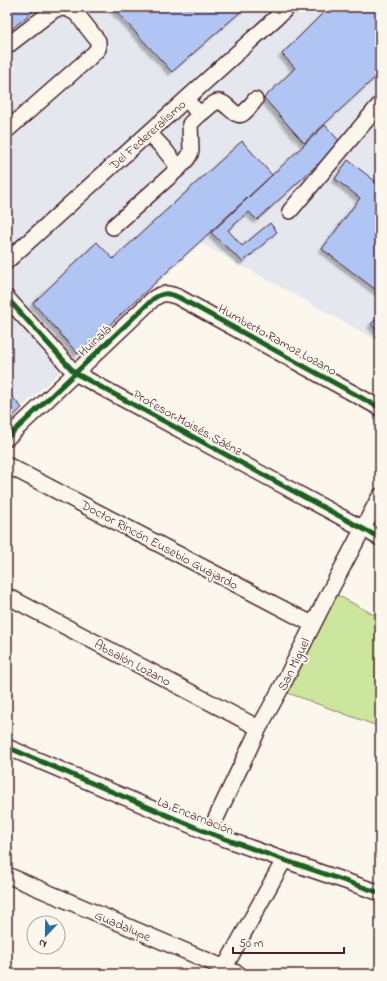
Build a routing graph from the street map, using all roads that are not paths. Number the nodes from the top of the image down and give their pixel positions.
1 (288, 7) edge
2 (7, 46) edge
3 (186, 99) junction
4 (255, 100) dead end
5 (380, 104) edge
6 (199, 115) junction
7 (7, 130) edge
8 (149, 133) junction
9 (179, 168) junction
10 (290, 211) dead end
11 (113, 227) dead end
12 (7, 261) edge
13 (164, 293) joint
14 (7, 298) edge
15 (75, 373) junction
16 (380, 408) edge
17 (7, 438) edge
18 (7, 465) edge
19 (380, 496) edge
20 (362, 529) junction
21 (380, 538) edge
22 (7, 596) edge
23 (312, 624) junction
24 (259, 728) junction
25 (7, 747) edge
26 (209, 833) junction
27 (284, 860) junction
28 (7, 875) edge
29 (378, 890) edge
30 (223, 971) edge
31 (239, 974) edge

1 - 3 street, Del Federeralismo
2 - 7 street
3 - 6 street
3 - 8 street, Del Federeralismo
4 - 6 street
5 - 10 street
6 - 9 street
8 - 9 street
8 - 12 street, Del Federeralismo
9 - 11 street
13 - 15 street, Huinalá
13 - 16 street, Humberto Ramoz Lozano
14 - 15 street, Profesor Moisés Sáénz
15 - 17 street, Huinalá
15 - 20 street, Profesor Moisés Sáénz
18 - 23 street, Doctor Rincón Eusebio Guajardo
19 - 20 street, San Miguel
20 - 21 street, Profesor Moisés Sáénz
20 - 23 street, San Miguel
22 - 24 street, Absalón Lozano
23 - 24 street, San Miguel
24 - 26 street, San Miguel
25 - 26 street, La Encarnación
26 - 27 street, La Encarnación
27 - 29 street, La Encarnación
27 - 30 street
28 - 30 street, Guadalupe
30 - 31 street, Guadalupe

